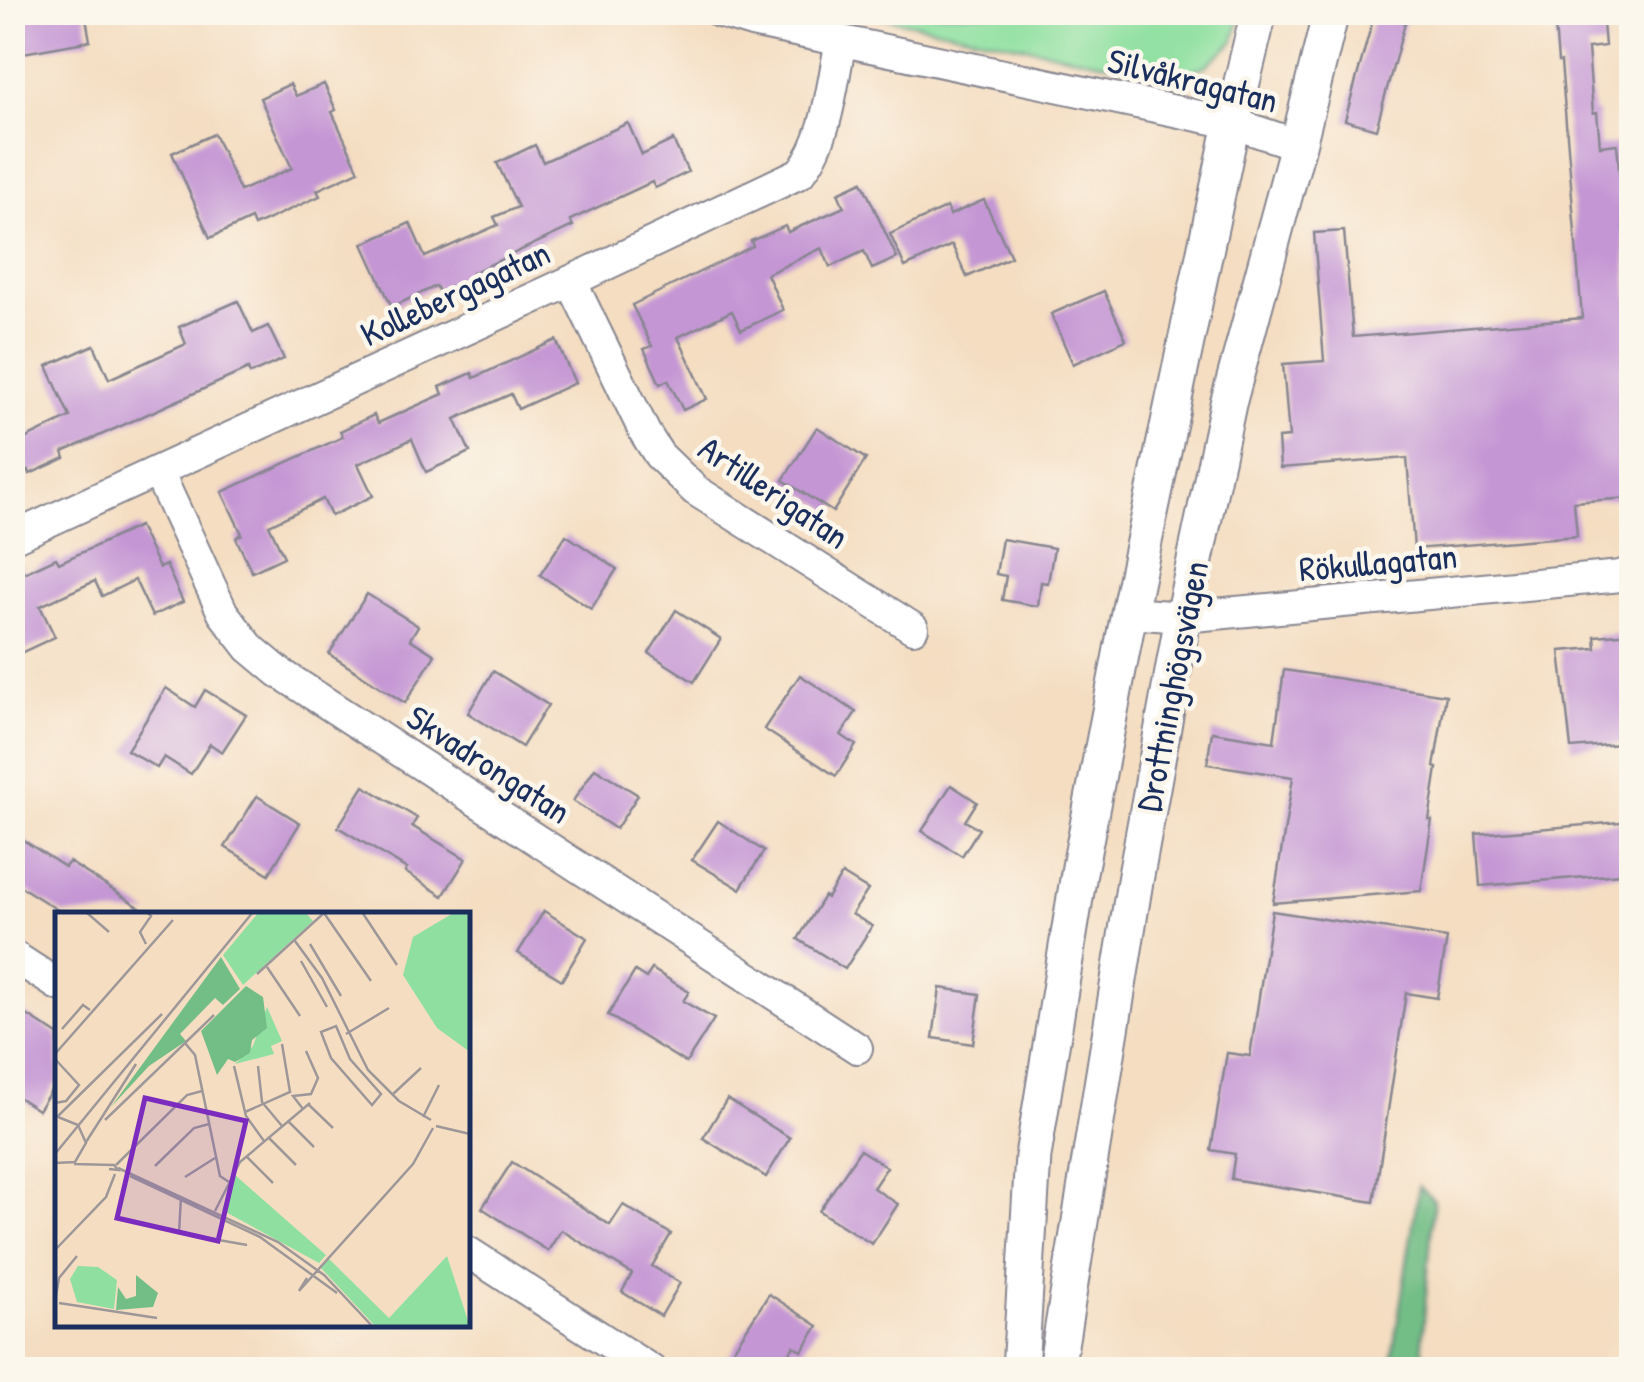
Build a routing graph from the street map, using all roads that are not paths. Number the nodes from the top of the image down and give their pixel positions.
1 (720, 12) edge
2 (1259, 12) edge
3 (1331, 12) edge
4 (841, 41) junction
5 (1232, 123) junction
6 (1298, 145) junction
7 (571, 281) junction
8 (158, 472) junction
9 (12, 538) edge
10 (1632, 571) edge
11 (1130, 612) junction
12 (1183, 618) junction
13 (913, 628) dead end
14 (12, 955) edge
15 (55, 983) edge
16 (857, 1048) dead end
17 (470, 1253) edge
18 (651, 1370) edge
19 (1020, 1370) edge
20 (1056, 1370) edge

1 - 4 street, Silvåkragatan
2 - 5 street, Drottninghögsvägen
3 - 6 street, Drottninghögsvägen
4 - 5 street, Silvåkragatan
4 - 7 street, Kollebergagatan
5 - 6 street, Silvåkragatan
5 - 11 street, Drottninghögsvägen
6 - 12 street, Drottninghögsvägen
7 - 8 street, Kollebergagatan
7 - 13 street, Artillerigatan
8 - 9 street, Kollebergagatan
8 - 16 street, Skvadrongatan
10 - 12 street, Rökullagatan
11 - 12 street, Rökullagatan
11 - 19 street, Drottninghögsvägen
12 - 20 street, Drottninghögsvägen
14 - 15 street
17 - 18 street

